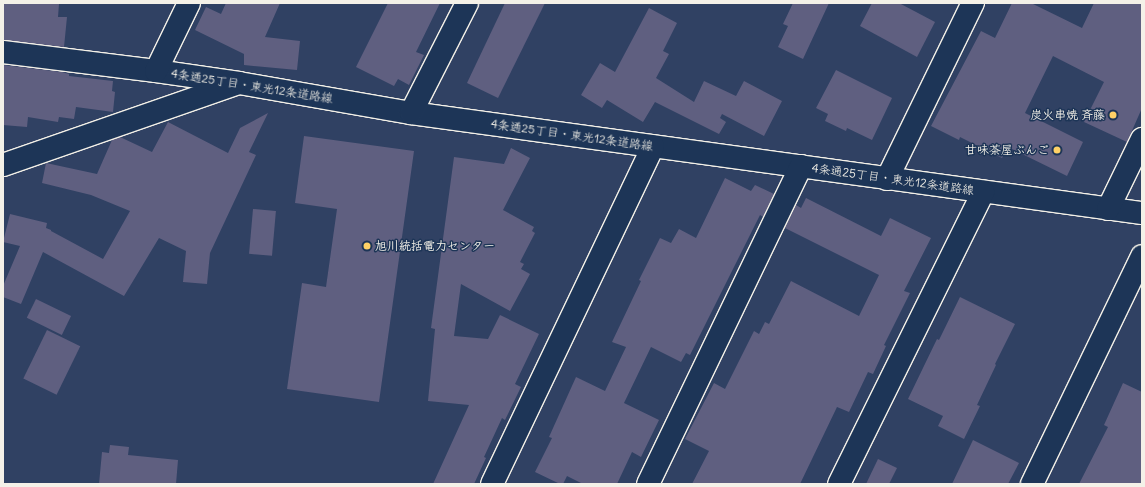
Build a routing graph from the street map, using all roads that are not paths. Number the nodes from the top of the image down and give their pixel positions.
1 (189, 3) edge
2 (466, 3) edge
3 (973, 3) edge
4 (3, 52) edge
5 (156, 71) junction
6 (239, 83) junction
7 (411, 113) junction
8 (1142, 139) edge
9 (653, 146) junction
10 (3, 165) edge
11 (801, 166) junction
12 (887, 179) junction
13 (983, 192) junction
14 (1108, 209) junction
15 (1142, 213) edge
16 (1142, 256) edge
17 (492, 484) edge
18 (648, 484) edge
19 (839, 484) edge
20 (1032, 484) edge

1 - 5 street
2 - 7 street
3 - 12 street
4 - 5 street, 4条通25丁目・東光12条道路線
5 - 6 street, 4条通25丁目・東光12条道路線
6 - 7 street, 4条通25丁目・東光12条道路線
6 - 10 street
7 - 9 street, 4条通25丁目・東光12条道路線
8 - 14 street
9 - 11 street, 4条通25丁目・東光12条道路線
9 - 17 street
11 - 12 street, 4条通25丁目・東光12条道路線
11 - 18 street
12 - 13 street, 4条通25丁目・東光12条道路線
13 - 14 street, 4条通25丁目・東光12条道路線
13 - 19 street
14 - 15 street, 4条通25丁目・東光12条道路線
16 - 20 street

